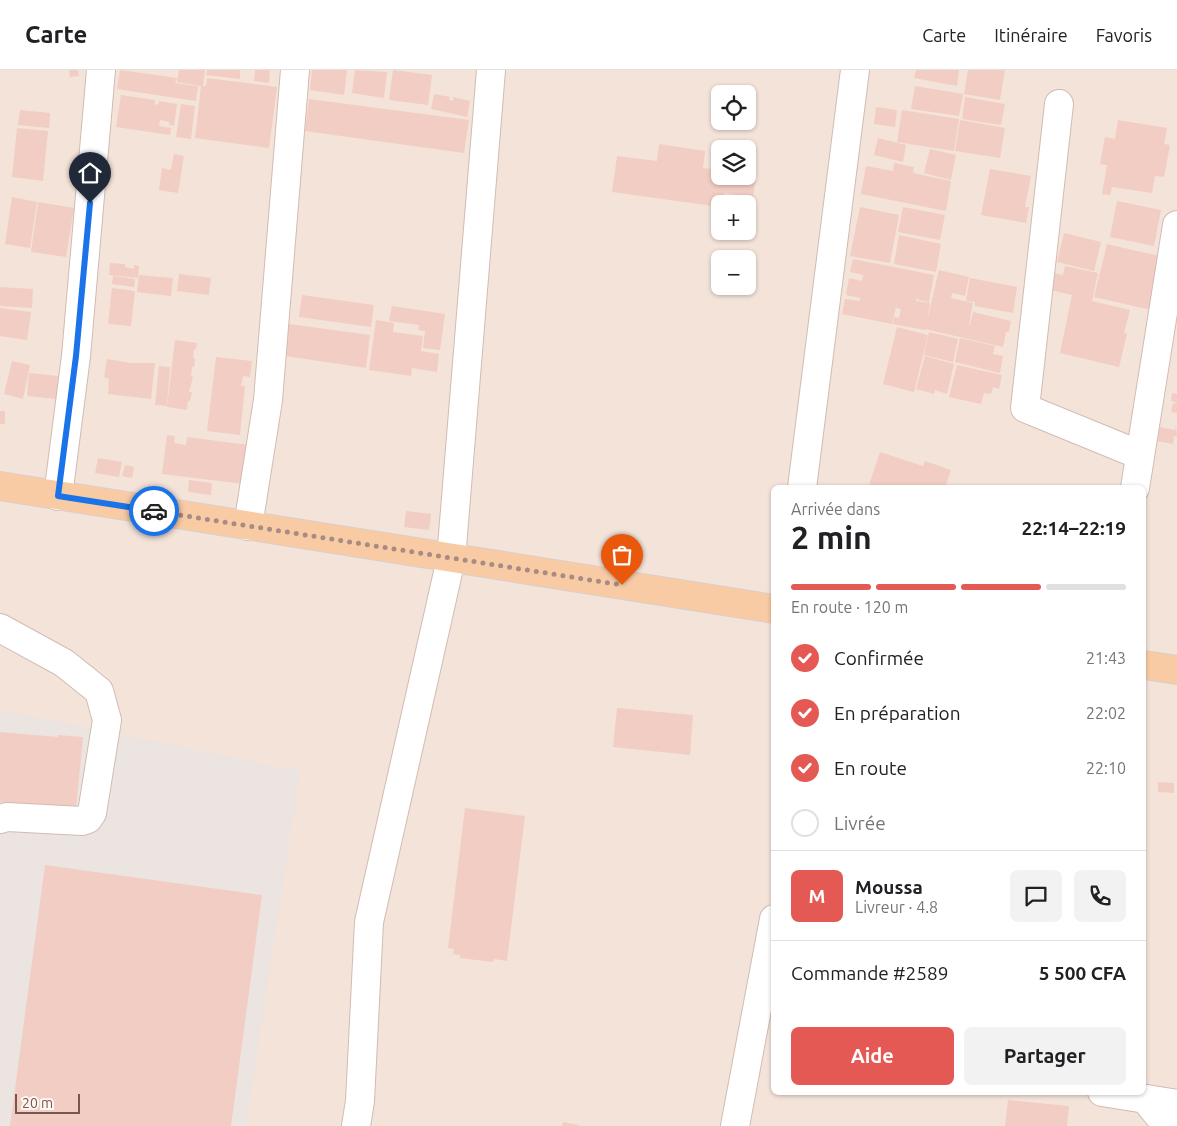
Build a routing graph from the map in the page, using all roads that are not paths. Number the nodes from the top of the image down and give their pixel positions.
1 (101, 70) edge
2 (295, 70) edge
3 (491, 70) edge
4 (855, 70) edge
5 (1059, 104) dead end
6 (1177, 225) edge
7 (1140, 455) junction
8 (802, 485) edge
9 (1135, 485) edge
10 (0, 486) edge
11 (58, 496) junction
12 (248, 526) junction
13 (452, 558) junction
14 (771, 609) edge
15 (0, 628) edge
16 (1146, 665) edge
17 (1177, 670) edge
18 (0, 819) edge
19 (771, 935) edge
20 (1118, 1095) edge
21 (1146, 1100) junction
22 (1177, 1104) edge
23 (356, 1126) edge
24 (735, 1126) edge
25 (1167, 1126) edge

1 - 11 street
2 - 12 street
3 - 13 street
4 - 8 street
5 - 7 street
6 - 7 street
7 - 9 street
10 - 11 main road
11 - 12 main road
12 - 13 main road
13 - 14 main road
13 - 23 street
15 - 18 street
16 - 17 main road
19 - 24 street
20 - 21 street
21 - 22 street
21 - 25 street

